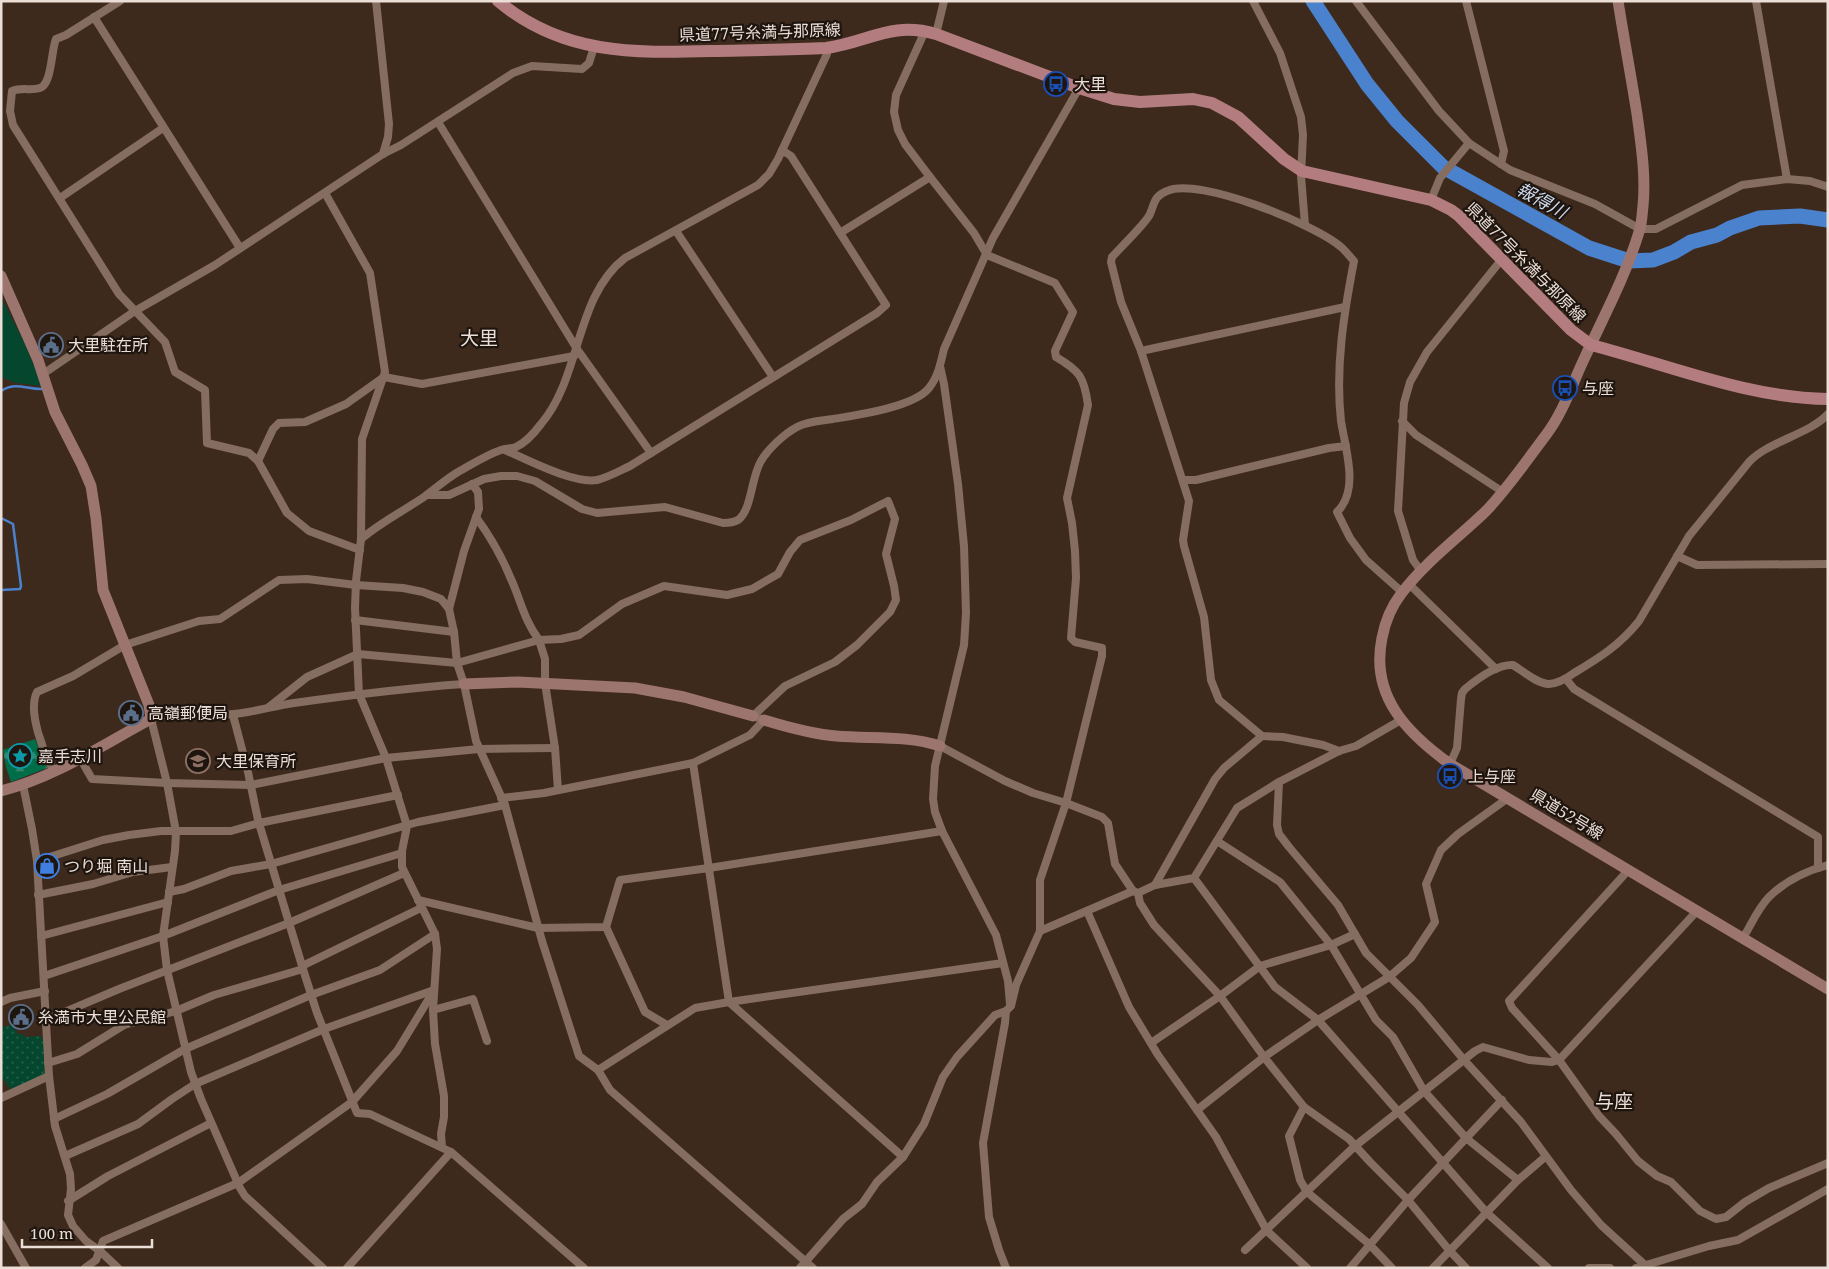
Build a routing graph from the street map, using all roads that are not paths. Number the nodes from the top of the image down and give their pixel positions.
1 (120, 1) edge
2 (376, 1) edge
3 (498, 1) edge
4 (944, 1) edge
5 (1253, 1) edge
6 (1356, 1) edge
7 (1466, 1) edge
8 (1618, 1) edge
9 (1756, 1) edge
10 (94, 17) junction
11 (930, 32) junction
12 (594, 47) junction
13 (826, 48) junction
14 (1078, 88) junction
15 (438, 122) junction
16 (163, 128) junction
17 (1467, 144) junction
18 (782, 150) junction
19 (383, 154) junction
20 (1501, 164) junction
21 (1302, 170) junction
22 (930, 177) junction
23 (1787, 180) junction
24 (1828, 187) edge
25 (324, 193) junction
26 (60, 198) junction
27 (1431, 200) junction
28 (1306, 225) junction
29 (676, 230) junction
30 (840, 233) junction
31 (1639, 233) junction
32 (240, 248) junction
33 (987, 255) junction
34 (1502, 259) junction
35 (1, 276) edge
36 (1345, 307) junction
37 (135, 311) junction
38 (1591, 345) junction
39 (1141, 351) junction
40 (576, 352) junction
41 (940, 366) junction
42 (43, 374) junction
43 (384, 377) junction
44 (773, 378) junction
45 (1828, 399) edge
46 (1828, 414) edge
47 (1402, 421) junction
48 (1346, 446) junction
49 (503, 449) junction
50 (651, 453) junction
51 (258, 461) junction
52 (1183, 480) junction
53 (472, 484) junction
54 (1503, 492) junction
55 (427, 495) junction
56 (476, 517) junction
57 (361, 539) junction
58 (360, 550) junction
59 (1677, 556) junction
60 (1828, 564) edge
61 (1421, 571) junction
62 (356, 585) junction
63 (1406, 588) junction
64 (449, 609) junction
65 (356, 620) junction
66 (454, 632) junction
67 (539, 640) junction
68 (125, 645) junction
69 (358, 654) junction
70 (457, 663) junction
71 (1496, 669) junction
72 (1566, 678) junction
73 (545, 683) junction
74 (464, 684) junction
75 (359, 694) junction
76 (267, 709) junction
77 (234, 715) junction
78 (758, 718) junction
79 (152, 719) junction
80 (1400, 720) junction
81 (1262, 736) junction
82 (940, 746) junction
83 (555, 748) junction
84 (479, 749) junction
85 (1339, 751) junction
86 (80, 758) junction
87 (386, 758) junction
88 (693, 763) junction
89 (1450, 764) junction
90 (54, 772) junction
91 (1279, 782) junction
92 (167, 783) junction
93 (23, 785) junction
94 (251, 785) junction
95 (1, 790) edge
96 (558, 790) junction
97 (398, 795) junction
98 (1508, 798) junction
99 (503, 802) junction
100 (1066, 803) junction
101 (259, 823) junction
102 (407, 826) junction
103 (176, 832) junction
104 (942, 832) junction
105 (1216, 841) junction
106 (402, 853) junction
107 (37, 861) junction
108 (271, 864) junction
109 (1828, 865) edge
110 (172, 867) junction
111 (709, 868) junction
112 (1818, 868) junction
113 (1626, 869) junction
114 (404, 873) junction
115 (1194, 878) junction
116 (1155, 885) junction
117 (279, 890) junction
118 (169, 892) junction
119 (1136, 892) junction
120 (38, 895) junction
121 (418, 900) junction
122 (168, 902) junction
123 (422, 908) junction
124 (1087, 911) junction
125 (1697, 911) junction
126 (289, 923) junction
127 (606, 927) junction
128 (538, 928) junction
129 (1040, 931) junction
130 (434, 934) junction
131 (1355, 934) junction
132 (41, 936) junction
133 (163, 936) junction
134 (1743, 938) junction
135 (1331, 945) junction
136 (1003, 963) junction
137 (1260, 966) junction
138 (302, 967) junction
139 (168, 970) junction
140 (44, 976) junction
141 (1389, 977) junction
142 (1828, 989) edge
143 (434, 990) junction
144 (44, 991) junction
145 (1360, 994) junction
146 (311, 995) junction
147 (1220, 996) junction
148 (1, 1002) edge
149 (729, 1002) junction
150 (1008, 1008) junction
151 (432, 1010) junction
152 (176, 1011) junction
153 (46, 1020) junction
154 (1318, 1020) junction
155 (667, 1025) junction
156 (324, 1029) junction
157 (487, 1041) dead end
158 (1151, 1043) junction
159 (185, 1049) junction
160 (1264, 1057) junction
161 (1464, 1060) junction
162 (1559, 1060) junction
163 (48, 1063) junction
164 (598, 1070) junction
165 (49, 1076) junction
166 (195, 1084) junction
167 (1424, 1091) junction
168 (1, 1098) edge
169 (1502, 1100) junction
170 (352, 1102) junction
171 (1304, 1107) junction
172 (1198, 1110) junction
173 (1398, 1111) junction
174 (54, 1119) junction
175 (211, 1123) junction
176 (1466, 1138) junction
177 (1355, 1146) junction
178 (442, 1147) junction
179 (452, 1152) junction
180 (65, 1156) junction
181 (1545, 1156) junction
182 (902, 1157) junction
183 (1442, 1163) junction
184 (1828, 1163) edge
185 (1518, 1180) junction
186 (238, 1183) junction
187 (1828, 1189) edge
188 (1307, 1192) junction
189 (1408, 1200) junction
190 (68, 1201) junction
191 (1486, 1212) junction
192 (1, 1224) edge
193 (1266, 1231) junction
194 (1369, 1244) junction
195 (1245, 1250) dead end
196 (1449, 1250) junction
197 (100, 1251) junction
198 (803, 1264) edge
199 (1648, 1267) edge
200 (26, 1268) edge
201 (85, 1268) edge
202 (118, 1268) edge
203 (323, 1268) edge
204 (346, 1268) edge
205 (584, 1268) edge
206 (813, 1268) edge
207 (1006, 1268) edge
208 (1307, 1268) edge
209 (1350, 1268) edge
210 (1392, 1268) edge
211 (1433, 1268) edge
212 (1466, 1268) edge
213 (1548, 1268) edge
214 (1589, 1268) edge
215 (1610, 1268) edge
216 (1636, 1268) edge

1 - 10 street
2 - 19 street
3 - 12 main road, 県道77号糸満与那原線
4 - 11 street
5 - 21 street
6 - 17 street
7 - 20 street
8 - 31 street, 県道52号線
9 - 23 street
10 - 16 street
10 - 26 street
11 - 13 main road, 県道77号糸満与那原線
11 - 14 main road, 県道77号糸満与那原線
11 - 22 street
12 - 13 main road, 県道77号糸満与那原線
12 - 15 street
13 - 18 street
14 - 21 main road, 県道77号糸満与那原線
14 - 33 street
15 - 19 street
15 - 40 street
16 - 26 street
16 - 32 street
17 - 20 street
17 - 27 street
18 - 29 street
18 - 30 street
19 - 25 street
20 - 31 street
21 - 27 main road, 県道77号糸満与那原線
21 - 28 street
22 - 30 street
22 - 33 street
23 - 24 street
23 - 31 street
25 - 32 street
25 - 43 street
26 - 37 street
27 - 34 main road, 県道77号糸満与那原線
28 - 36 street
28 - 39 street
29 - 40 street
29 - 44 street
30 - 44 street
31 - 38 street, 県道52号線
32 - 37 street
33 - 41 street
33 - 100 street
34 - 38 main road, 県道77号糸満与那原線
34 - 47 street
35 - 42 street
36 - 39 street
36 - 48 street
37 - 42 street
37 - 51 street
38 - 45 main road, 県道77号糸満与那原線
38 - 54 street, 県道52号線
39 - 52 street
40 - 43 street
40 - 49 street
40 - 50 street
41 - 53 street
41 - 82 street
42 - 68 street
43 - 51 street
43 - 57 street
44 - 50 street
46 - 59 street
47 - 54 street
47 - 61 street
48 - 52 street
48 - 63 street
49 - 50 street
49 - 55 street
51 - 58 street
52 - 81 street
53 - 55 street
53 - 56 street
54 - 61 street, 県道52号線
55 - 57 street
56 - 64 street
56 - 67 street
57 - 58 street
58 - 62 street
59 - 60 street
59 - 72 street
61 - 63 street, 県道52号線
62 - 64 street
62 - 65 street
62 - 68 street
63 - 71 street
63 - 80 street, 県道52号線
64 - 66 street
65 - 66 street
65 - 69 street
66 - 70 street
67 - 70 street
67 - 73 street
67 - 78 street
68 - 79 street
68 - 90 street
69 - 70 street
69 - 75 street
69 - 76 street
70 - 74 street
71 - 72 street
71 - 89 street
72 - 112 street
73 - 74 street
73 - 78 street
73 - 83 street
74 - 75 street
74 - 84 street
75 - 76 street
75 - 87 street
76 - 77 street
77 - 79 street
77 - 94 street
78 - 82 street
78 - 88 street
79 - 86 street
79 - 92 street
80 - 85 street
80 - 89 street, 県道52号線
81 - 85 street
81 - 116 street
82 - 100 street
82 - 104 street
83 - 84 street
83 - 96 street
84 - 87 street
84 - 99 street
85 - 91 street
86 - 90 street
86 - 92 street
87 - 94 street
87 - 97 street
88 - 96 street
88 - 111 street
89 - 98 street, 県道52号線
90 - 93 street
91 - 105 street
91 - 131 street
92 - 94 street
92 - 103 street
93 - 95 street
93 - 107 street
94 - 101 street
96 - 99 street
97 - 101 street
97 - 102 street
98 - 113 street, 県道52号線
98 - 141 street
99 - 102 street
99 - 128 street
100 - 119 street
100 - 129 street
101 - 103 street
101 - 108 street
102 - 106 street
102 - 108 street
103 - 107 street
103 - 110 street
104 - 111 street
104 - 136 street
105 - 115 street
105 - 135 street
106 - 114 street
106 - 117 street
107 - 120 street
108 - 117 street
108 - 118 street
109 - 112 street
110 - 118 street
110 - 120 street
111 - 127 street
111 - 149 street
112 - 134 street
113 - 125 street, 県道52号線
113 - 162 street
114 - 121 street
114 - 126 street
115 - 116 street
115 - 137 street
116 - 119 street
117 - 126 street
117 - 133 street
118 - 122 street
119 - 124 street
119 - 147 street
120 - 132 street
121 - 123 street
121 - 128 street
122 - 132 street
122 - 133 street
123 - 130 street
123 - 138 street
124 - 129 street
124 - 158 street
125 - 134 street, 県道52号線
125 - 162 street
126 - 138 street
126 - 139 street
127 - 128 street
127 - 155 street
128 - 164 street
129 - 150 street
130 - 143 street
130 - 146 street
131 - 135 street
131 - 141 street
132 - 140 street
133 - 139 street
133 - 140 street
134 - 142 street, 県道52号線
135 - 137 street
135 - 145 street
136 - 149 street
136 - 150 street
137 - 147 street
137 - 154 street
138 - 146 street
138 - 152 street
139 - 152 street
139 - 153 street
140 - 144 street
141 - 145 street
141 - 161 street
143 - 151 street
143 - 156 street
143 - 170 street
144 - 148 street
144 - 153 street
145 - 154 street
145 - 167 street
146 - 156 street
146 - 159 street
147 - 158 street
147 - 160 street
149 - 155 street
149 - 182 street
150 - 182 street
150 - 207 street
151 - 157 street
151 - 178 street
152 - 159 street
152 - 163 street
153 - 163 street
154 - 160 street
154 - 173 street
155 - 164 street
156 - 166 street
156 - 170 street
158 - 172 street
159 - 166 street
159 - 174 street
160 - 171 street
160 - 172 street
161 - 162 street
161 - 167 street
161 - 169 street
162 - 184 street
163 - 165 street
164 - 198 street
165 - 168 street
165 - 174 street
166 - 175 street
166 - 180 street
167 - 173 street
167 - 176 street
169 - 176 street
169 - 181 street
170 - 178 street
170 - 186 street
171 - 177 street
171 - 188 street
172 - 193 street
173 - 177 street
173 - 183 street
174 - 180 street
175 - 186 street
175 - 190 street
176 - 183 street
176 - 185 street
177 - 188 street
177 - 189 street
178 - 179 street
179 - 204 street
179 - 205 street
180 - 190 street
181 - 185 street
181 - 199 street
182 - 198 street
183 - 189 street
183 - 191 street
185 - 191 street
186 - 197 street
186 - 203 street
187 - 199 street
188 - 193 street
188 - 194 street
189 - 194 street
189 - 196 street
190 - 197 street
191 - 196 street
191 - 213 street
192 - 200 street
193 - 195 street
193 - 208 street
194 - 209 street
194 - 210 street
196 - 211 street
196 - 212 street
197 - 201 street
197 - 202 street
198 - 206 street
199 - 216 street
214 - 215 street

